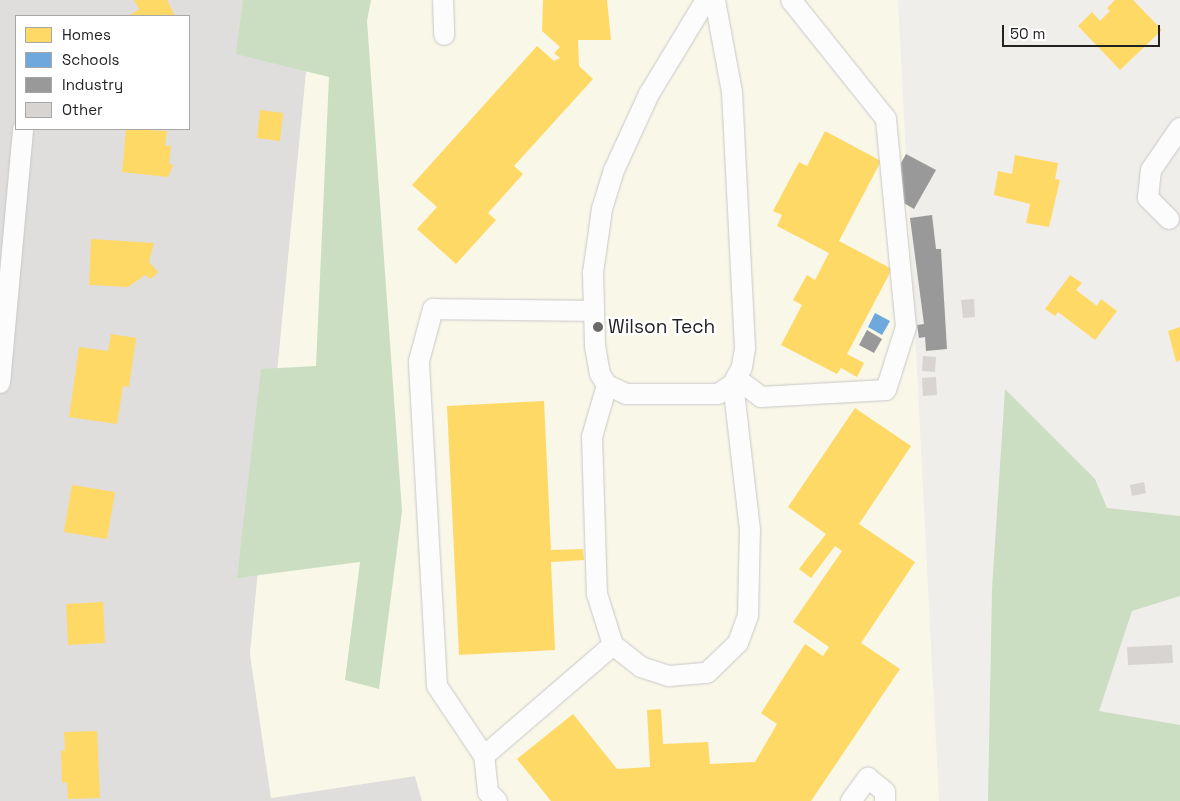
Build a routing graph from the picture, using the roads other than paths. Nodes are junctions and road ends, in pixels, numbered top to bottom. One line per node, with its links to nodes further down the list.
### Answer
1 (443, 0): 5 (street)
2 (706, 0): 9 (street)
3 (715, 0): 10 (street)
4 (791, 0): 10 (street)
5 (444, 36)
6 (1180, 128): 8 (street)
7 (23, 130): 11 (street)
8 (1169, 219)
9 (593, 311): 12 (street); 14 (street)
10 (735, 381): 12 (street); 13 (street)
11 (0, 383)
12 (607, 385): 13 (street)
13 (613, 645): 14 (street)
14 (484, 756): 15 (street)
15 (497, 801)
16 (851, 801): 17 (street)
17 (885, 801)

